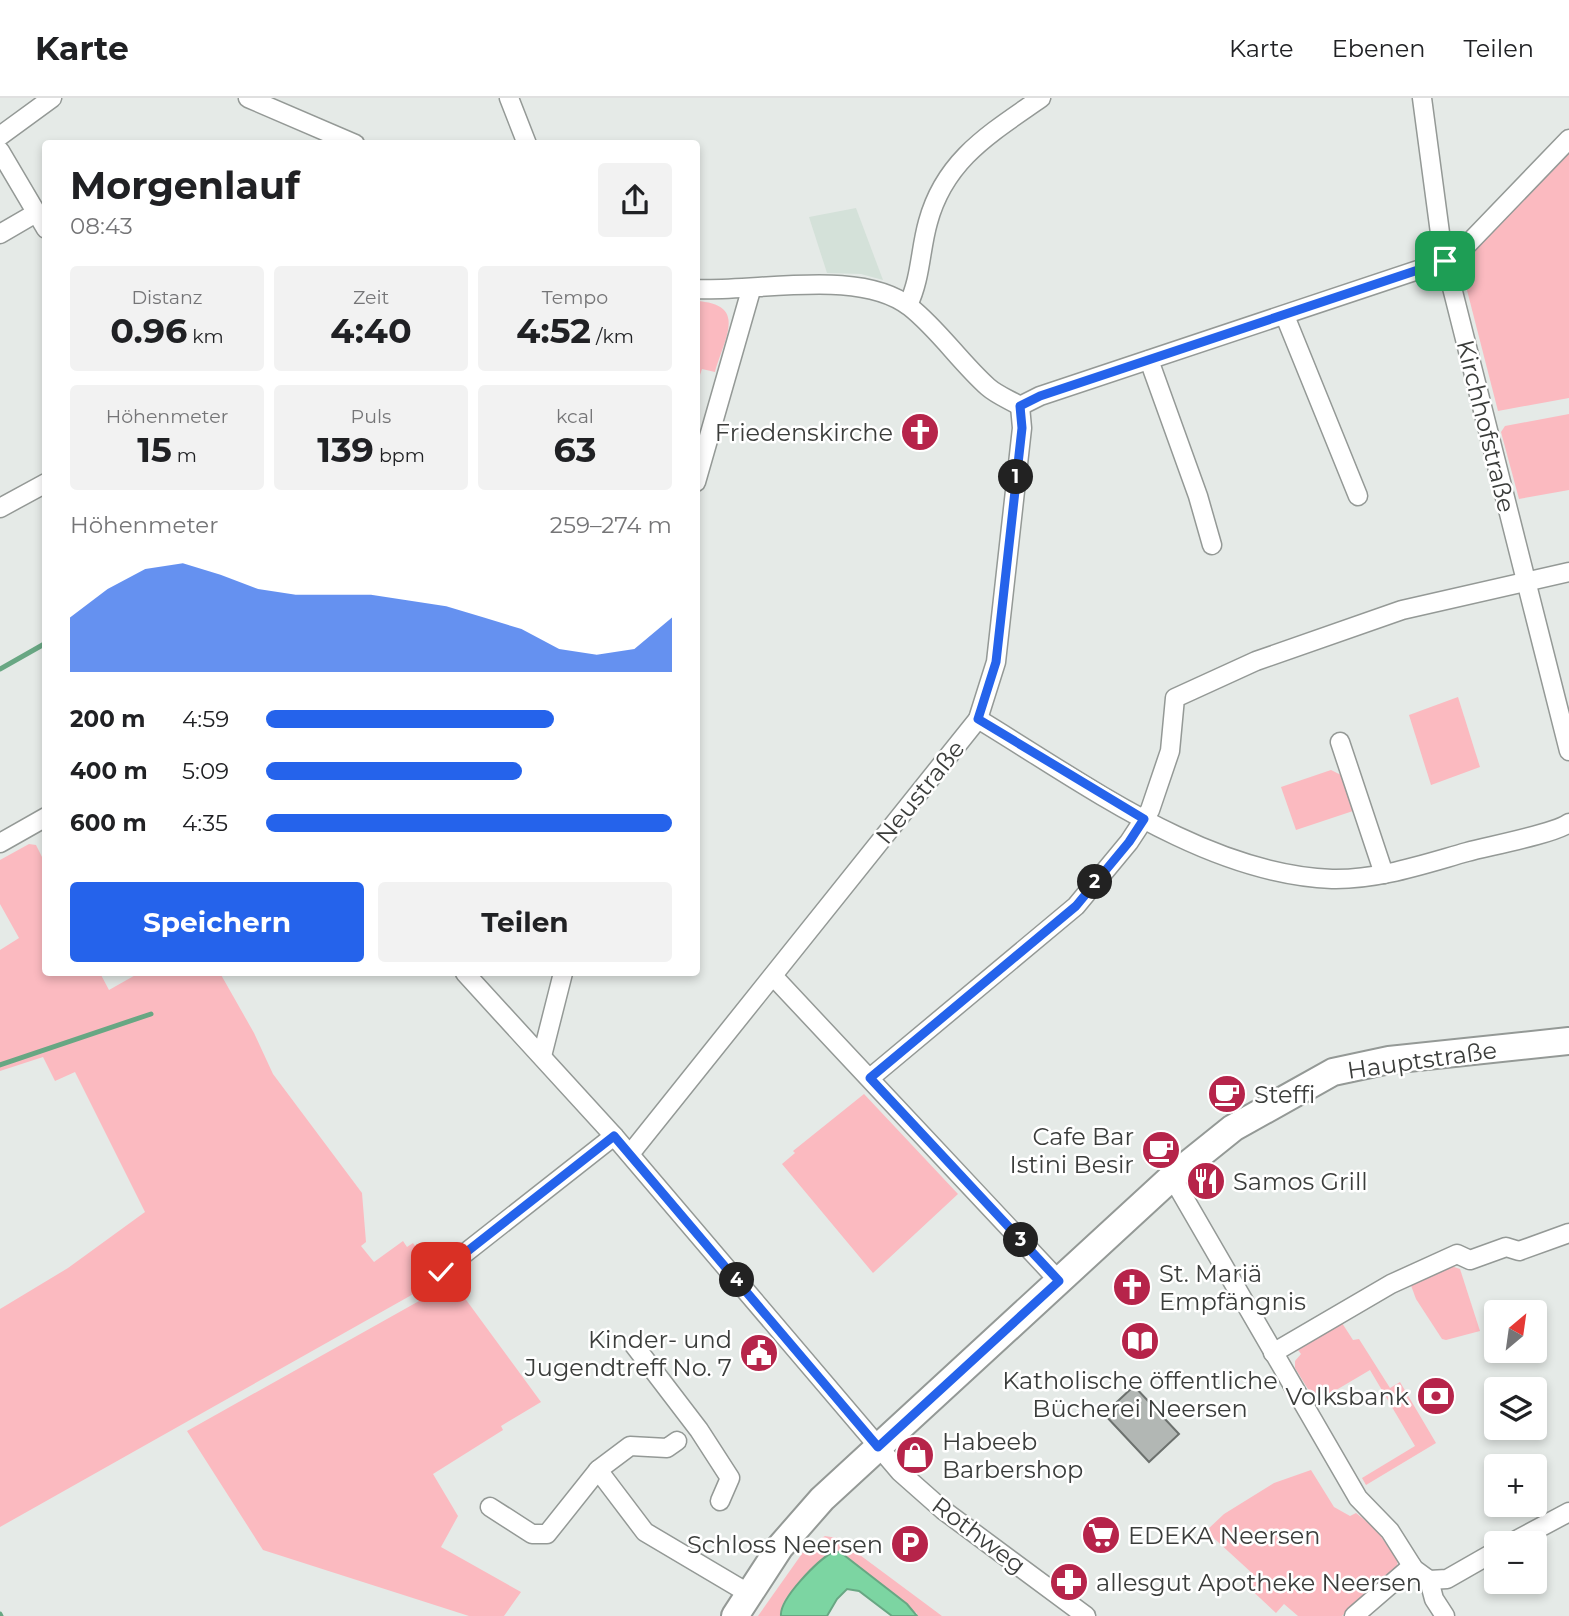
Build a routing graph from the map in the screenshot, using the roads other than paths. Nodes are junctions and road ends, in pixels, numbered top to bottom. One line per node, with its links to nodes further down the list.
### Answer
1 (52, 98): 6 (street)
2 (248, 98): 8 (street)
3 (509, 98): 9 (street)
4 (1041, 98): 17 (street)
5 (1422, 98): 14 (street, Kirchhofstraße)
6 (0, 136)
7 (1569, 139): 14 (street)
8 (346, 140)
9 (525, 140)
10 (0, 151): 11 (street)
11 (36, 213): 12 (street); 13 (street)
12 (42, 223)
13 (0, 234)
14 (1445, 261): 18 (street); 27 (street, Kirchhofstraße)
15 (700, 289): 16 (street)
16 (751, 290): 17 (street); 21 (street)
17 (908, 305): 20 (street)
18 (1285, 316): 19 (street); 23 (street)
19 (1149, 360): 20 (street); 25 (street)
20 (1020, 406): 28 (street, Neustraße)
21 (700, 468)
22 (42, 485): 24 (street)
23 (1358, 496)
24 (0, 508)
25 (1212, 545)
26 (1569, 572): 27 (street)
27 (1526, 581): 30 (street, Kirchhofstraße); 32 (street)
28 (978, 719): 32 (street); 36 (street, Neustraße)
29 (1340, 742): 35 (street)
30 (1569, 751)
31 (42, 819): 34 (street)
32 (1144, 819): 35 (street); 41 (street)
33 (1569, 823): 35 (street)
34 (0, 843)
35 (1384, 874)
36 (773, 975): 41 (street); 43 (street, Neustraße)
37 (468, 976): 40 (street, Rothweg)
38 (562, 976): 40 (street)
39 (1569, 1041): 44 (street, Hauptstraße)
40 (542, 1056): 42 (street, Rothweg)
41 (870, 1078): 47 (street)
42 (614, 1136): 43 (street, Rothweg); 46 (street)
43 (630, 1154): 51 (street, Rothweg)
44 (1172, 1177): 47 (street, Hauptstraße); 49 (street)
45 (1569, 1233): 49 (street)
46 (441, 1272)
47 (1059, 1281): 51 (street, Hauptstraße)
48 (634, 1345): 53 (street)
49 (1273, 1353): 58 (street)
50 (677, 1441): 52 (street)
51 (878, 1447): 59 (street, Hauptstraße); 60 (street, Rothweg)
52 (598, 1470): 54 (street); 59 (street)
53 (720, 1501)
54 (490, 1507)
55 (1569, 1512): 56 (street)
56 (1533, 1531)
57 (1484, 1558): 58 (street)
58 (1420, 1573): 61 (street); 62 (street)
59 (741, 1605)
60 (1086, 1616)
61 (1354, 1616)
62 (1445, 1616)

